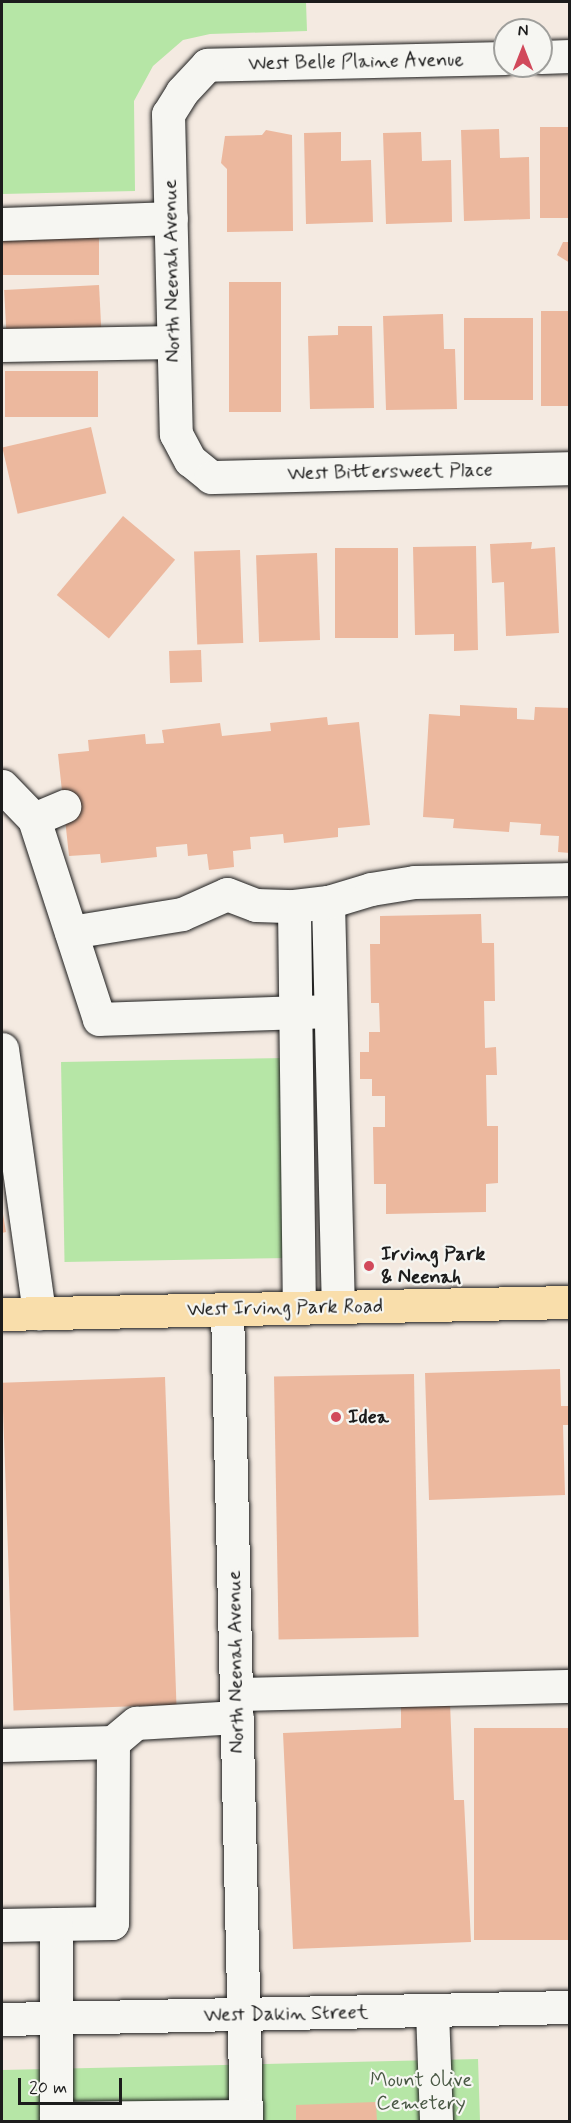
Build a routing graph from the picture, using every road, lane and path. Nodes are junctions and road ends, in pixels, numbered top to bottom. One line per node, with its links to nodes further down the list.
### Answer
1 (570, 56): 2 (street)
2 (553, 57)
3 (493, 58): 4 (street, West Belle Plaine Avenue)
4 (207, 64): 5 (street, North Neenah Avenue)
5 (171, 218): 6 (street); 7 (street, North Neenah Avenue)
6 (2, 224)
7 (173, 342): 8 (street); 10 (street, North Neenah Avenue)
8 (2, 345)
9 (570, 468): 10 (street, West Bittersweet Place)
10 (211, 477)
11 (2, 786): 13 (street)
12 (64, 806): 13 (street)
13 (34, 819): 17 (street)
14 (570, 879): 15 (street)
15 (328, 902): 16 (street); 18 (street)
16 (294, 906): 17 (street); 19 (street)
17 (71, 932): 19 (street)
18 (329, 1011): 19 (street); 22 (street)
19 (295, 1012): 21 (street)
20 (2, 1049): 27 (street)
21 (297, 1125): 22 (street); 25 (street)
22 (332, 1125): 24 (street)
23 (570, 1302): 24 (main road, West Irving Park Road)
24 (338, 1307): 25 (main road, West Irving Park Road)
25 (299, 1308): 26 (main road, West Irving Park Road)
26 (227, 1309): 27 (main road, West Irving Park Road); 30 (street, North Neenah Avenue)
27 (39, 1313): 28 (main road, West Irving Park Road)
28 (2, 1314)
29 (570, 1686): 30 (street)
30 (237, 1705): 31 (street); 37 (street, North Neenah Avenue)
31 (113, 1742): 32 (street); 33 (street)
32 (2, 1745)
33 (56, 1924): 34 (street); 39 (street)
34 (2, 1925)
35 (570, 2007): 36 (street, West Dakin Street)
36 (432, 2011): 37 (street, West Dakin Street); 42 (street)
37 (246, 2016): 39 (street, West Dakin Street); 40 (street, North Neenah Avenue)
38 (2, 2019): 39 (street, West Dakin Street)
39 (55, 2019): 41 (street)
40 (246, 2119): 41 (street)
41 (56, 2120)
42 (436, 2121)

